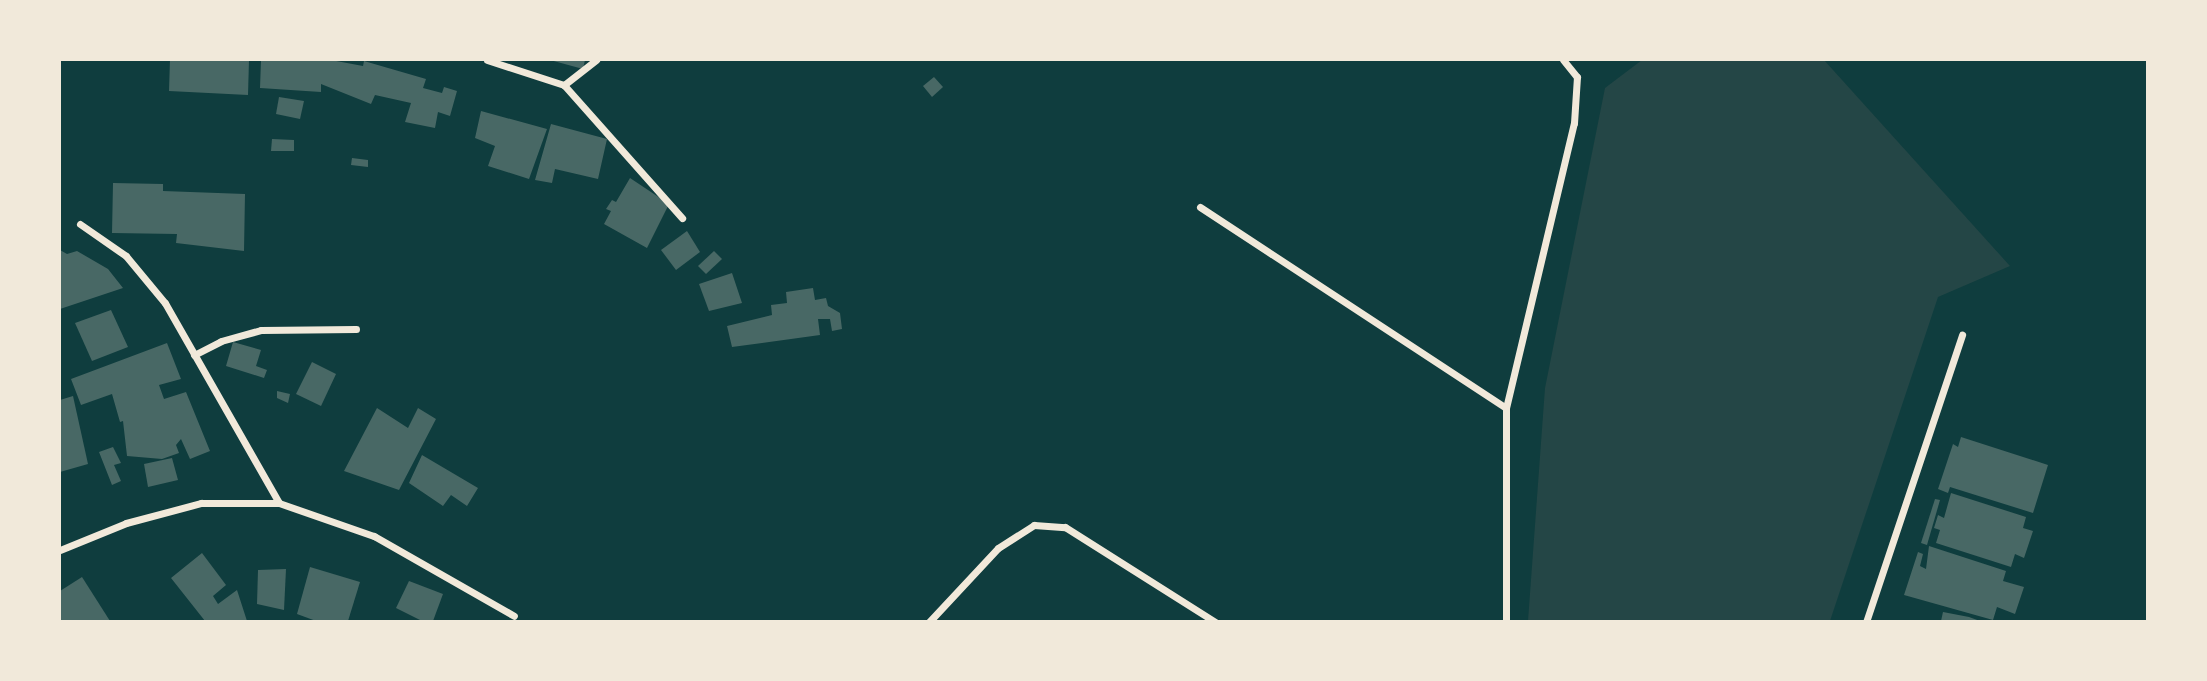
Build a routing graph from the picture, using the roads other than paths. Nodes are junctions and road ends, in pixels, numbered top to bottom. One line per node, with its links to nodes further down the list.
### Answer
1 (486, 60): 4 (street)
2 (596, 60): 4 (street)
3 (1563, 60): 11 (street)
4 (564, 85): 6 (street)
5 (1200, 207): 11 (street)
6 (682, 218)
7 (80, 224): 10 (street)
8 (356, 329): 10 (street)
9 (1962, 335): 18 (street)
10 (194, 355): 12 (street)
11 (1506, 408): 17 (street)
12 (279, 503): 13 (street); 14 (street)
13 (60, 550)
14 (514, 616)
15 (929, 621): 16 (street)
16 (1215, 621)
17 (1506, 621)
18 (1866, 621)

